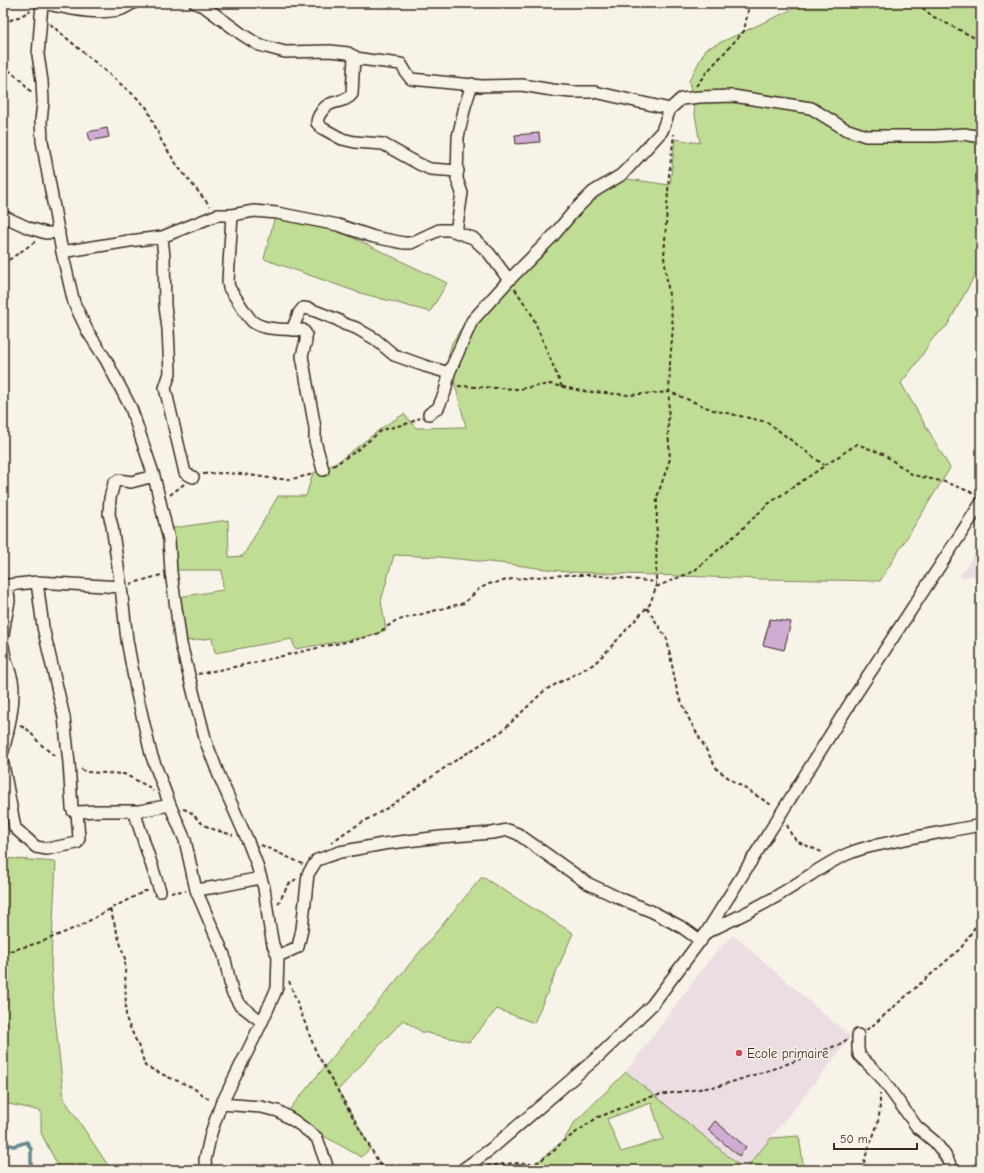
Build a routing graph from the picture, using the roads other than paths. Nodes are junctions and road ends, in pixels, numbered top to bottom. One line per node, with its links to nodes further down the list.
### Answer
1 (42, 3): 2 (street); 11 (street)
2 (134, 3)
3 (195, 3): 4 (street)
4 (354, 56): 5 (street); 8 (street)
5 (472, 84): 6 (street); 8 (street)
6 (670, 109): 7 (street); 15 (street)
7 (981, 137)
8 (458, 171): 12 (street)
9 (232, 215): 12 (street); 13 (street); 16 (street)
10 (3, 216): 11 (street)
11 (59, 232): 14 (street)
12 (456, 232): 15 (street)
13 (162, 237): 14 (street); 21 (street)
14 (62, 252): 20 (street)
15 (509, 280): 17 (street)
16 (292, 330): 17 (street); 19 (street)
17 (449, 373): 18 (street)
18 (430, 414)
19 (322, 470)
20 (154, 476): 24 (street); 33 (street)
21 (192, 477)
22 (981, 503): 36 (street)
23 (37, 582): 24 (street); 25 (street); 31 (street)
24 (121, 586): 29 (street)
25 (3, 636)
26 (3, 646): 27 (street)
27 (3, 751)
28 (3, 764): 31 (street)
29 (170, 806): 30 (street); 34 (street)
30 (134, 811): 31 (street); 35 (street)
31 (78, 812)
32 (981, 825): 36 (street)
33 (260, 878): 34 (street); 37 (street)
34 (196, 890): 38 (street)
35 (160, 891)
36 (703, 937): 37 (street); 43 (street)
37 (278, 956): 38 (street)
38 (262, 1022): 40 (street)
39 (858, 1035): 44 (street)
40 (220, 1105): 41 (street); 42 (street)
41 (206, 1170)
42 (327, 1170)
43 (462, 1170)
44 (953, 1170)

